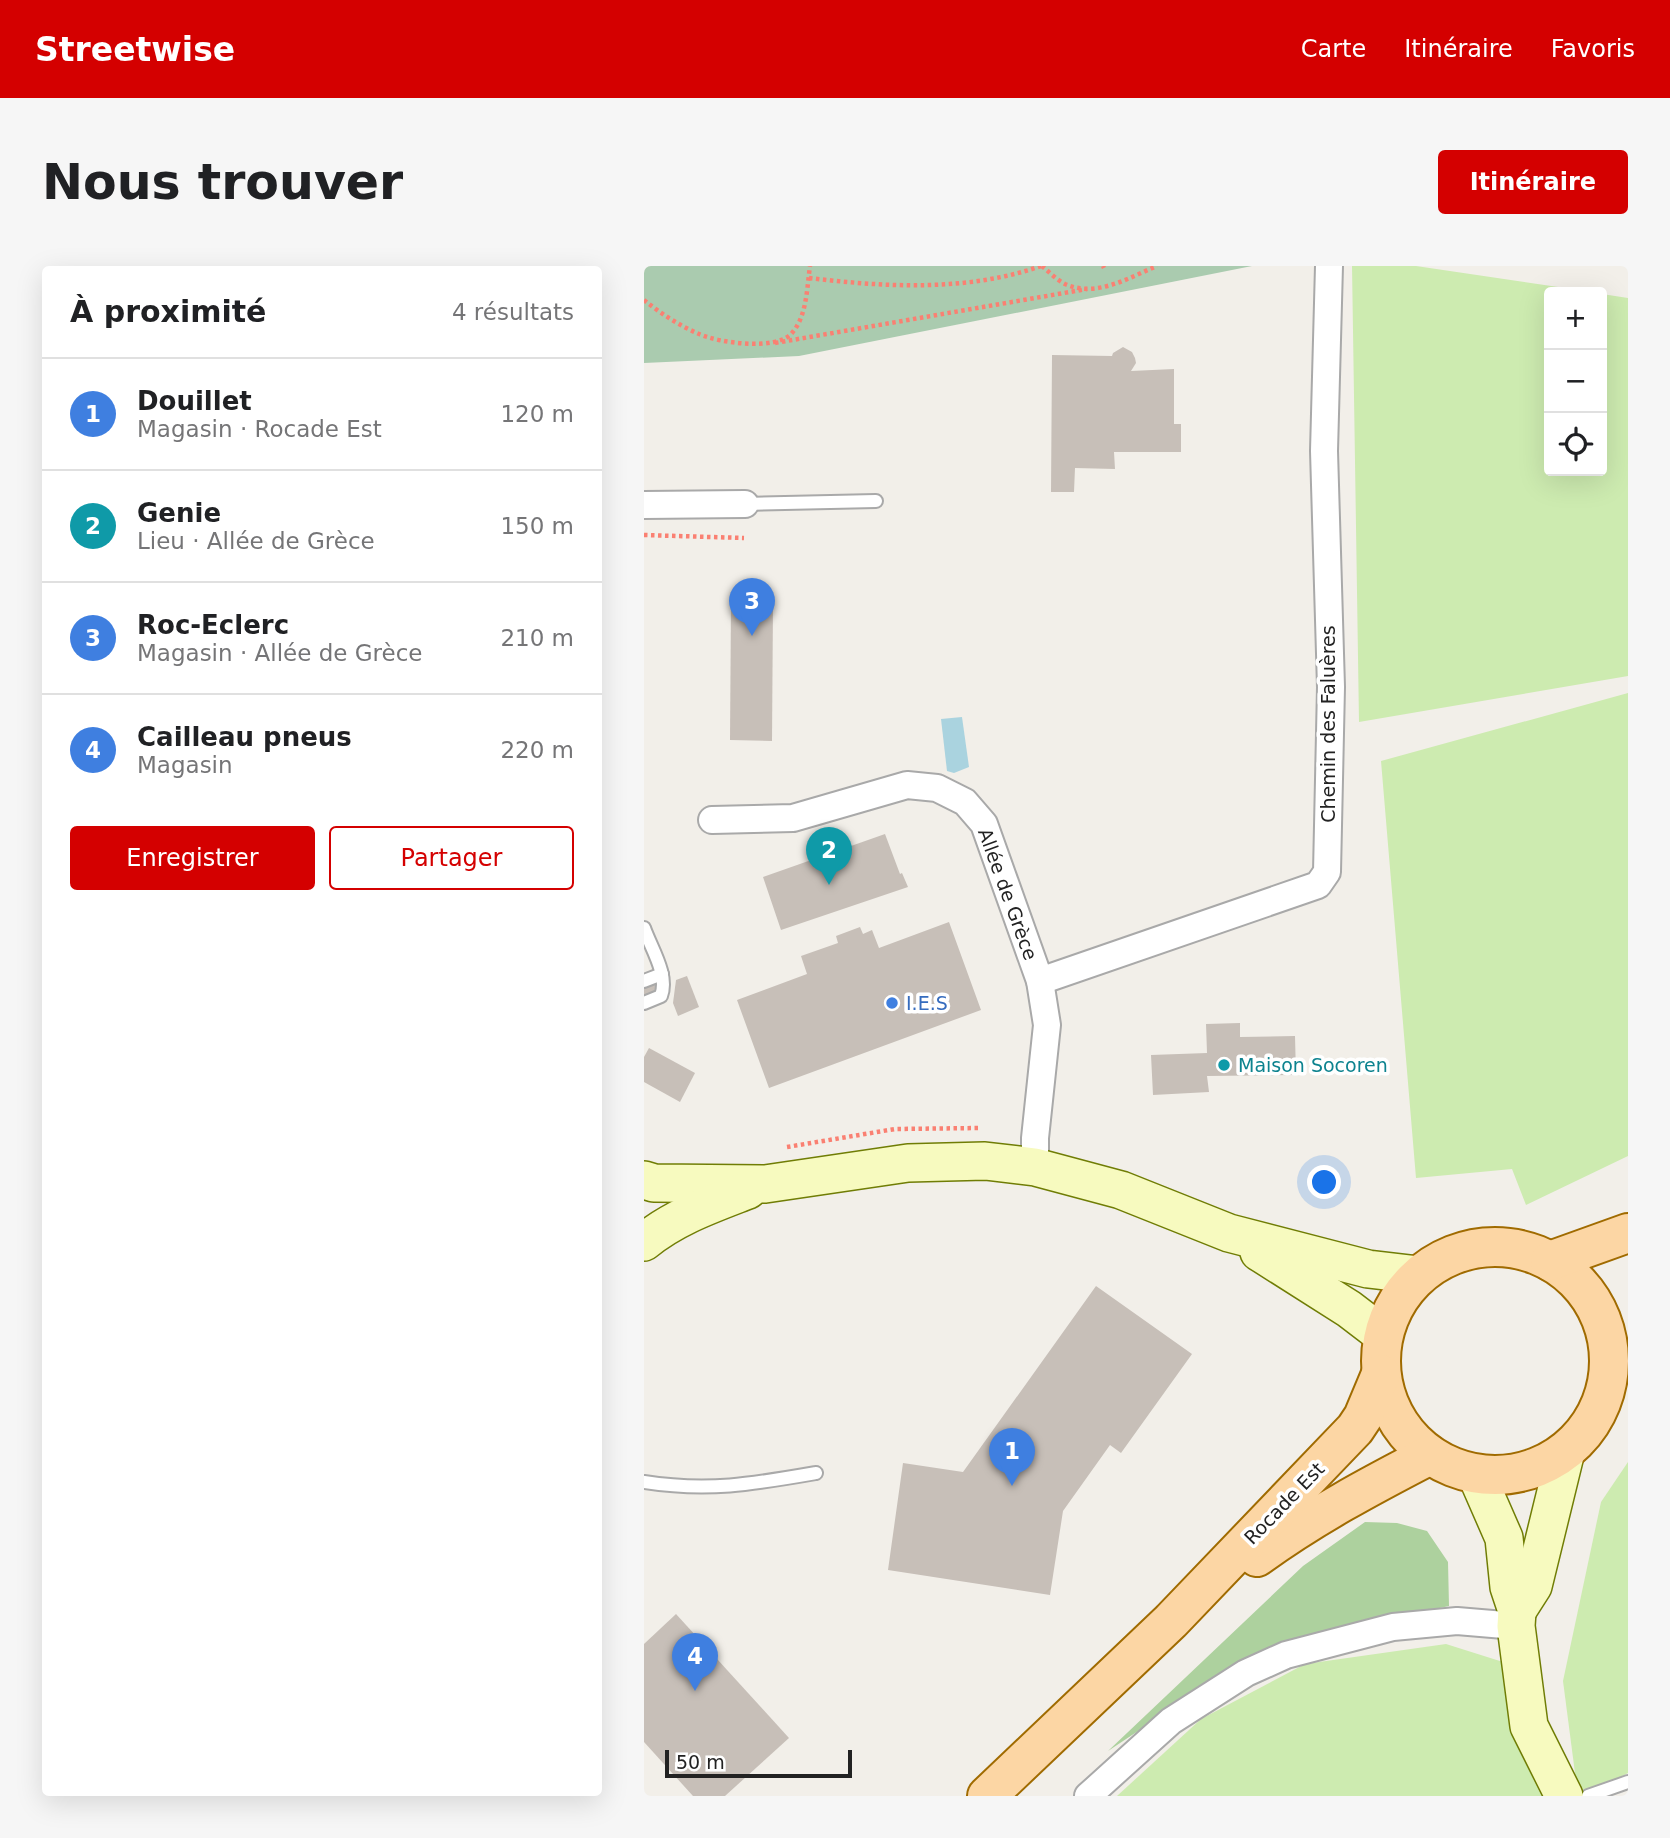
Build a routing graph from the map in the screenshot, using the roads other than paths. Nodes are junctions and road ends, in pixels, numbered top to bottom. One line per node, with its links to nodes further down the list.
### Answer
1 (1329, 266): 10 (street, Chemin des Faluères)
2 (876, 501): 3 (lane)
3 (745, 504): 4 (street)
4 (644, 505)
5 (712, 820): 10 (street, Allée de Grèce)
6 (644, 928): 7 (lane)
7 (647, 947): 8 (lane)
8 (662, 974): 9 (lane); 11 (lane)
9 (644, 981)
10 (1040, 981): 12 (street, Allée de Grèce)
11 (644, 1003)
12 (1035, 1167): 14 (street); 15 (street)
13 (644, 1181): 14 (street)
14 (765, 1184): 17 (street)
15 (1229, 1233): 19 (street); 21 (street)
16 (1628, 1233): 18 (main road)
17 (644, 1241)
18 (1550, 1261): 19 (main road); 22 (main road)
19 (1419, 1275): 21 (main road)
20 (1628, 1304): 22 (main road)
21 (1383, 1335): 23 (main road)
22 (1607, 1340): 24 (main road)
23 (1381, 1374): 25 (main road); 30 (main road, Rocade Est)
24 (1566, 1451): 27 (main road); 29 (street)
25 (1430, 1455): 27 (main road); 30 (main road, Rocade Est)
26 (816, 1473): 28 (lane)
27 (1476, 1474): 29 (street)
28 (644, 1482)
29 (1516, 1618): 33 (street); 34 (street)
30 (1171, 1621): 32 (main road, Rocade Est)
31 (1628, 1782): 35 (lane)
32 (987, 1796)
33 (1088, 1796)
34 (1564, 1796)
35 (1588, 1796)

